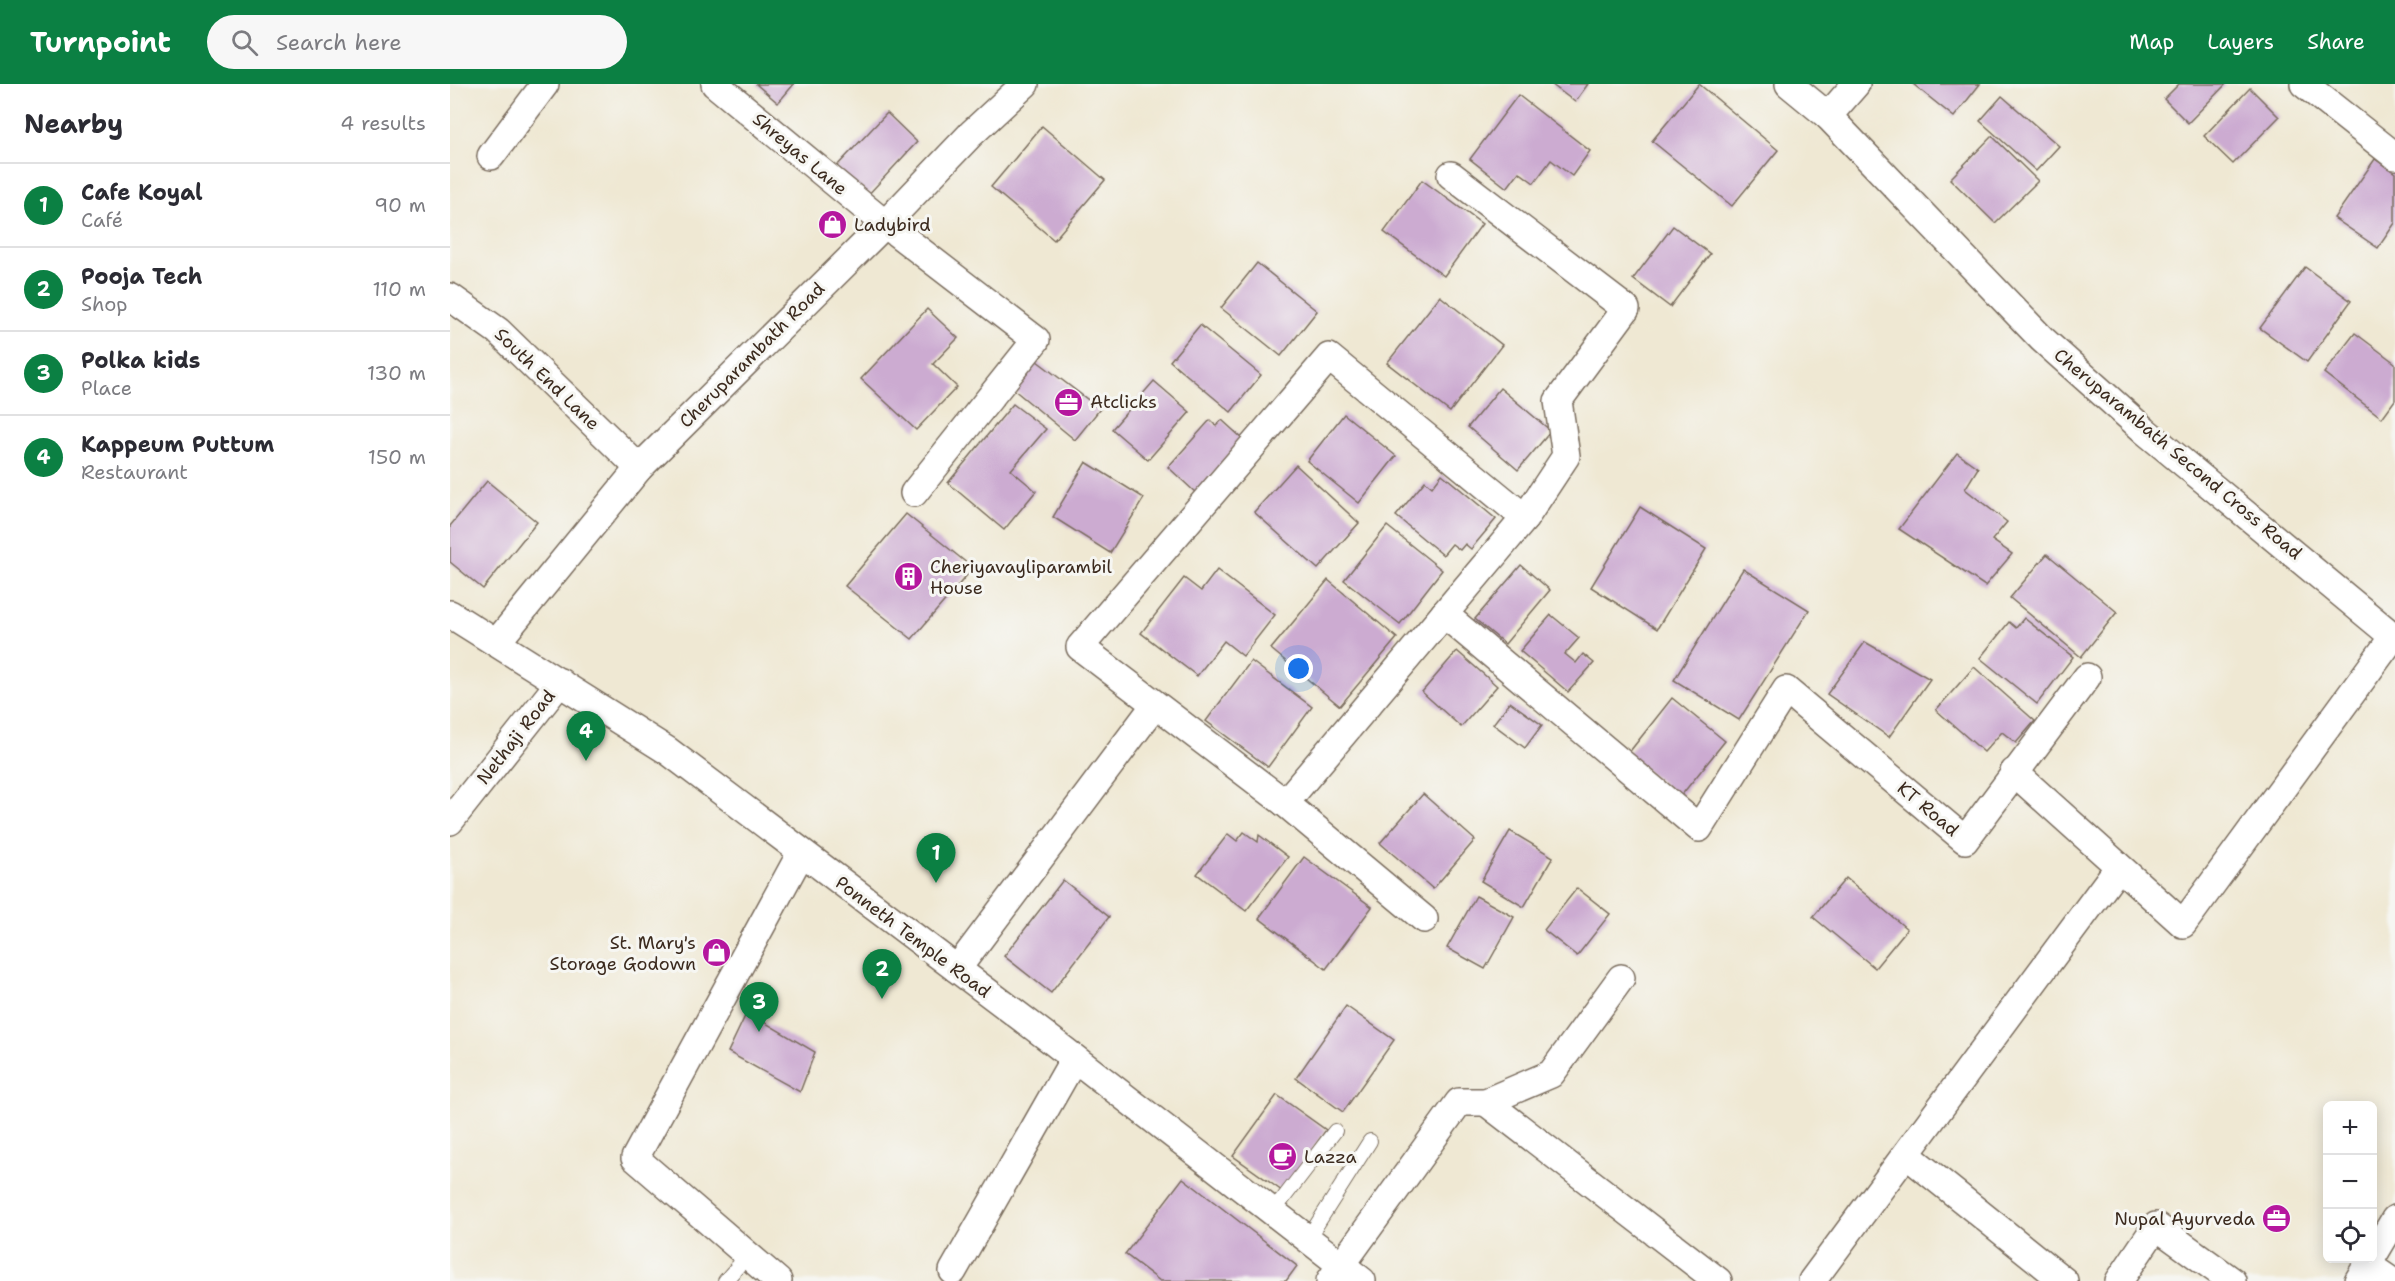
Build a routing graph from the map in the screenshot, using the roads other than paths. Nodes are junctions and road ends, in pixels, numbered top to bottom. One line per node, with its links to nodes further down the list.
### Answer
1 (545, 84): 8 (street)
2 (716, 84): 11 (street, Shreyas Lane)
3 (1789, 84): 7 (street, Cheruparambath Second Cross Road)
4 (1856, 84): 7 (street)
5 (2304, 84): 9 (street)
6 (1018, 86): 11 (street, Cheruparambath Road)
7 (1828, 116): 18 (street, Cheruparambath Second Cross Road)
8 (491, 156)
9 (2395, 156)
10 (1451, 175): 15 (street)
11 (885, 224): 13 (street, Cheruparambath Road); 14 (street, Shreyas Lane)
12 (450, 297): 13 (street, South End Lane)
13 (639, 468): 19 (street, Cheruparambath Road)
14 (914, 493)
15 (1524, 518): 17 (street); 22 (street)
16 (450, 614): 19 (street, Ponneth Temple Road)
17 (1444, 614): 23 (street, KT Road); 24 (street)
18 (2394, 637): 27 (street)
19 (497, 642): 21 (street, Ponneth Temple Road)
20 (2087, 677): 23 (street)
21 (560, 682): 25 (street, Nethaji Road); 26 (street, Ponneth Temple Road)
22 (1155, 705): 24 (street); 29 (street)
23 (2014, 772): 27 (street)
24 (1285, 803): 28 (street)
25 (450, 821)
26 (801, 853): 29 (street, Ponneth Temple Road); 39 (street)
27 (2118, 868): 35 (street)
28 (1424, 919)
29 (957, 969): 31 (street, Ponneth Temple Road)
30 (1621, 978): 32 (street)
31 (1074, 1059): 36 (street, Ponneth Temple Road); 40 (street)
32 (1486, 1102): 42 (street); 45 (street)
33 (1335, 1131): 36 (lane)
34 (1371, 1142): 38 (lane)
35 (1907, 1155): 46 (street); 47 (street)
36 (1272, 1213): 38 (street, Ponneth Temple Road)
37 (2395, 1219): 41 (street)
38 (1307, 1240): 42 (street, Ponneth Temple Road)
39 (747, 1256): 43 (lane); 44 (street)
40 (953, 1270)
41 (2363, 1273): 50 (street)
42 (1344, 1276)
43 (725, 1281)
44 (778, 1281)
45 (1718, 1281)
46 (1812, 1281)
47 (2064, 1281)
48 (2119, 1281): 49 (street)
49 (2232, 1281)
50 (2391, 1281)

